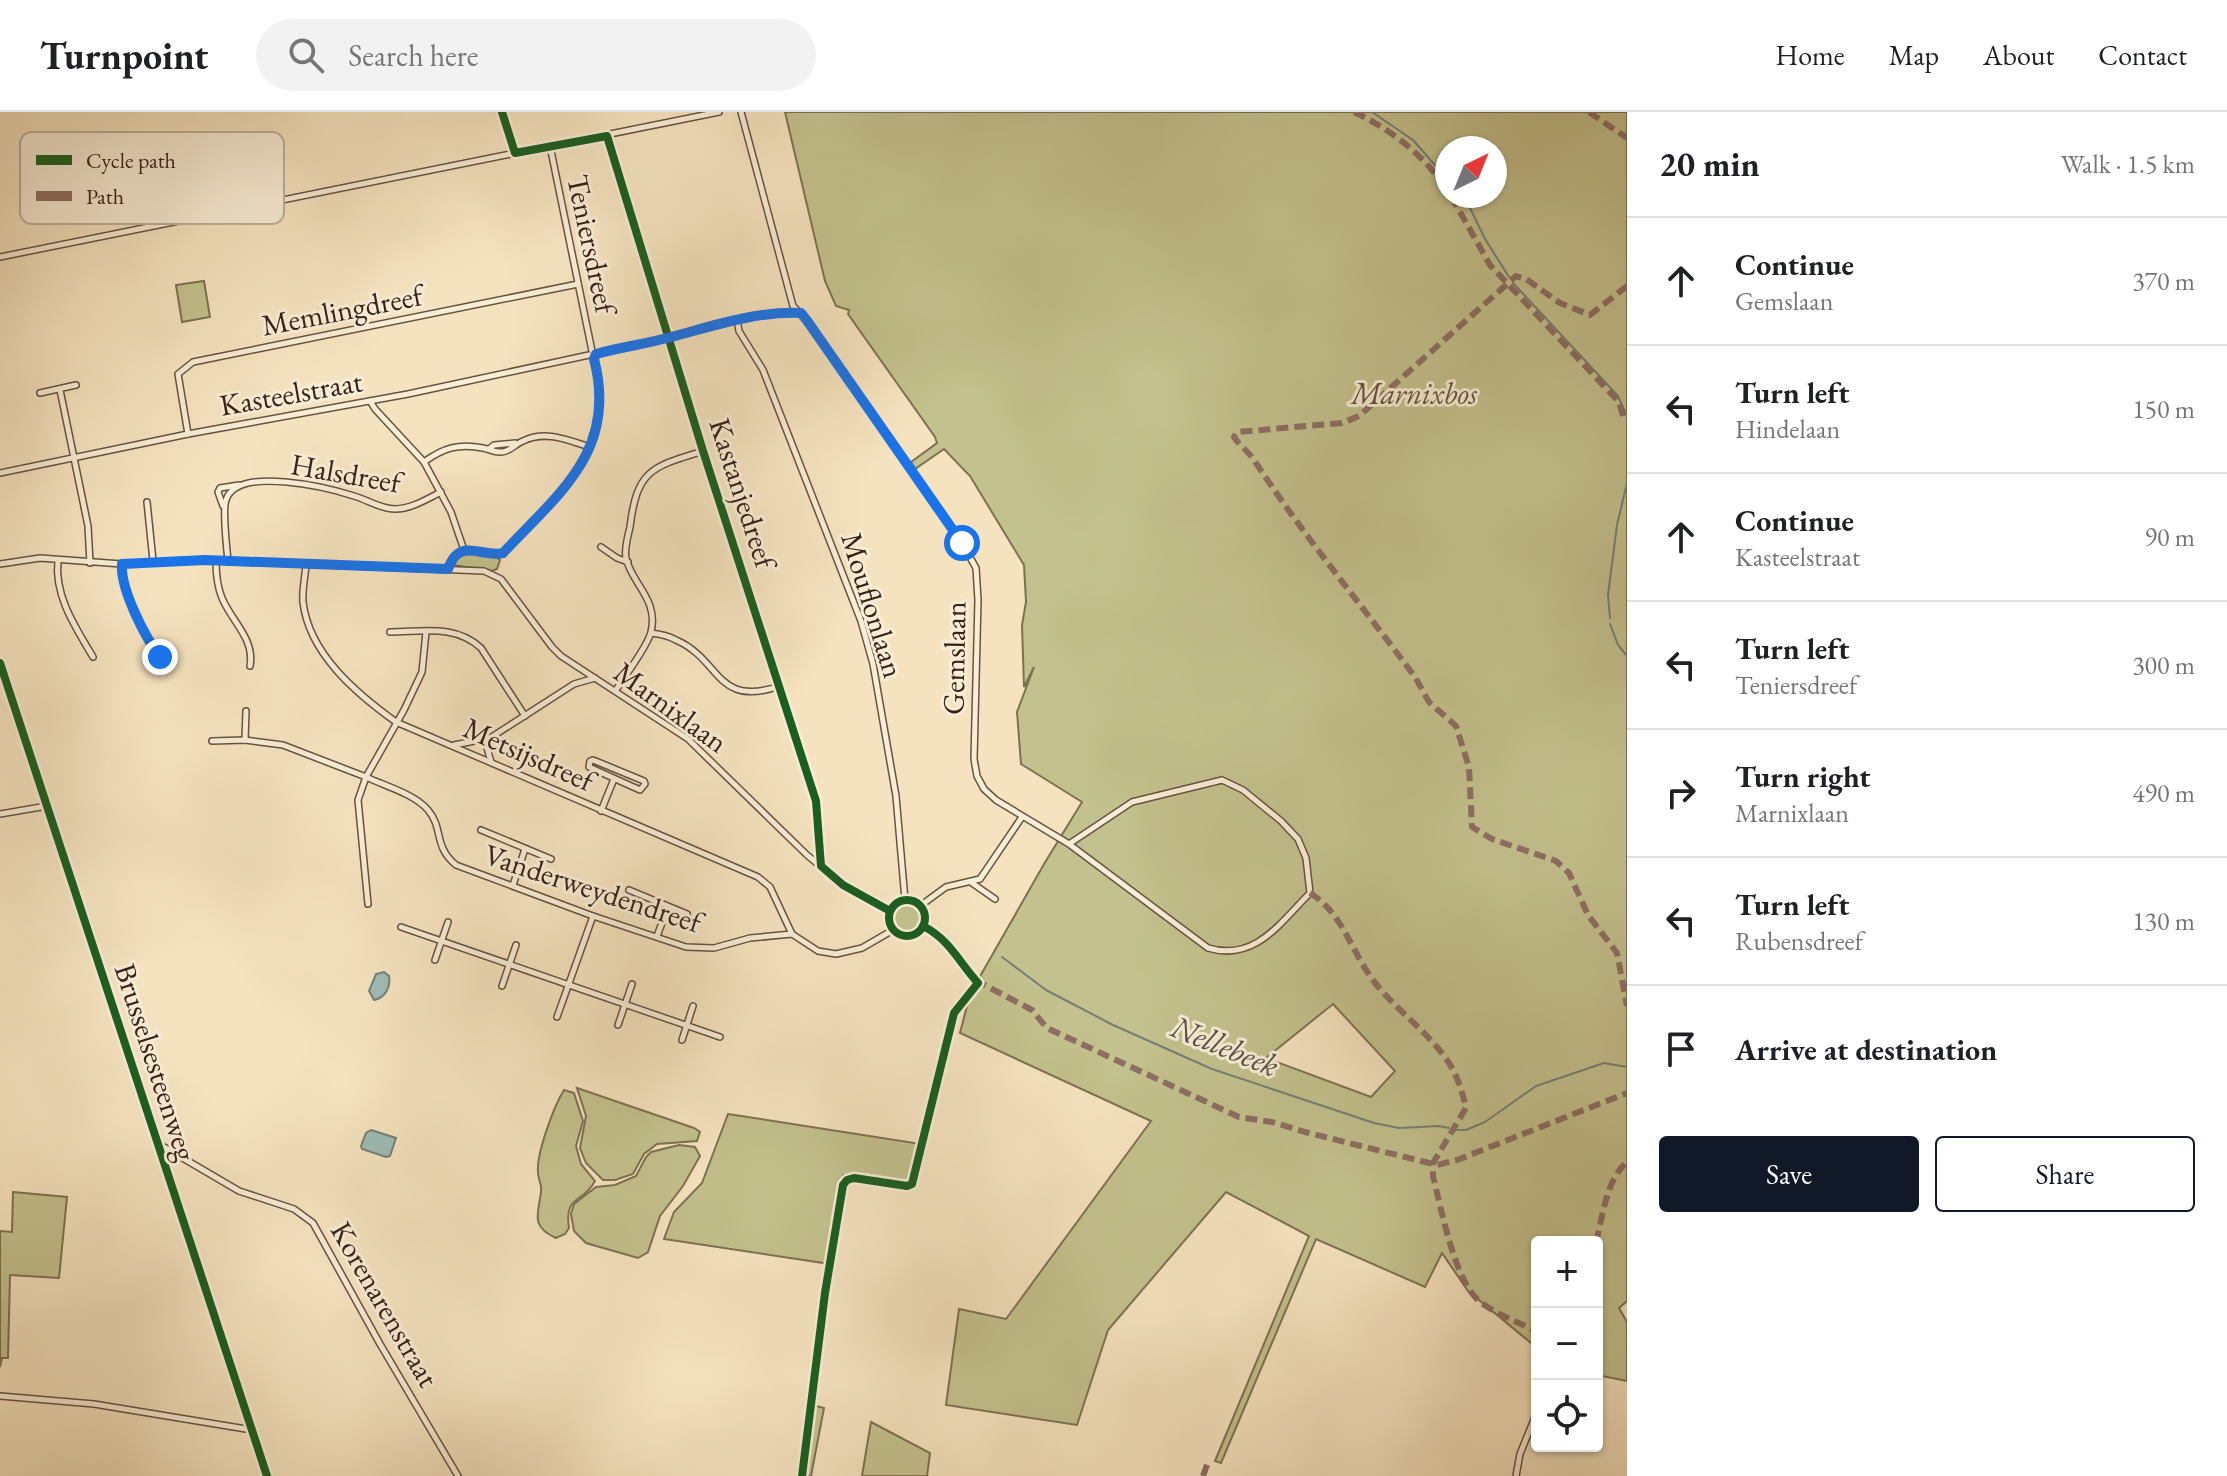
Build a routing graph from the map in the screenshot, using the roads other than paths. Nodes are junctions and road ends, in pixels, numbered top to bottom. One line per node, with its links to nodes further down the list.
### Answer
1 (502, 112): 6 (street)
2 (719, 112): 4 (street)
3 (741, 112): 11 (street, Gemslaan)
4 (607, 136): 5 (street); 13 (street, Kastanjedreef)
5 (550, 146): 6 (street); 10 (street, Teniersdreef)
6 (515, 153): 7 (street)
7 (284, 200)
8 (163, 224): 9 (street)
9 (0, 257)
10 (578, 284): 14 (street, Teniersdreef); 19 (street, Memlingdreef)
11 (801, 313): 12 (street, Kasteelstraat); 66 (street, Gemslaan)
12 (737, 320): 13 (street, Kasteelstraat); 76 (street, Mouflonlaan)
13 (669, 338): 14 (street, Kasteelstraat); 21 (street, Kastanjedreef)
14 (593, 354): 18 (street, Kasteelstraat); 20 (street, Teniersdreef)
15 (76, 385): 16 (street)
16 (60, 390): 17 (street); 22 (street)
17 (40, 393)
18 (370, 400): 19 (street, Kasteelstraat); 23 (street)
19 (188, 434): 22 (street, Kasteelstraat)
20 (590, 447): 23 (street); 30 (street, Teniersdreef)
21 (703, 451): 35 (street); 51 (street, Kastanjedreef)
22 (73, 458): 24 (street, Kasteelstraat); 36 (street)
23 (424, 462): 26 (street)
24 (0, 473)
25 (240, 485): 26 (street, Halsdreef); 28 (street); 28 (street)
26 (441, 492): 30 (street)
27 (147, 502): 32 (street)
28 (224, 509): 34 (street)
29 (601, 547): 35 (street)
30 (464, 550): 40 (street)
31 (58, 561): 36 (street, Marnixlaan); 37 (street, Marnixlaan); 44 (street)
32 (153, 561): 33 (street, Marnixlaan); 38 (street, Marnixlaan)
33 (216, 561): 34 (street, Marnixlaan); 47 (street)
34 (228, 562): 39 (street, Marnixlaan)
35 (628, 562): 43 (street)
36 (90, 563): 38 (street, Marnixlaan)
37 (0, 564)
38 (122, 564): 45 (street)
39 (306, 565): 40 (street, Marnixlaan); 55 (street, Metsijsdreef)
40 (448, 569): 48 (street, Marnixlaan)
41 (390, 632): 42 (street)
42 (426, 632): 54 (street); 55 (street)
43 (651, 633): 51 (street); 52 (street)
44 (93, 657)
45 (160, 657)
46 (0, 663): 63 (main road, Brusselsesteenweg)
47 (250, 666)
48 (579, 667): 49 (street, Marnixlaan); 50 (street)
49 (595, 678): 50 (street); 52 (street, Marnixlaan)
50 (574, 684): 54 (street)
51 (780, 686): 71 (street, Kastanjedreef)
52 (616, 690): 71 (street, Marnixlaan)
53 (246, 711): 57 (street)
54 (525, 716): 56 (street)
55 (396, 722): 59 (street, Metsijsdreef); 61 (street)
56 (490, 738): 59 (street); 60 (street)
57 (245, 740): 58 (street, Vanderweydendreef); 61 (street, Vanderweydendreef)
58 (212, 741)
59 (453, 745): 60 (street, Metsijsdreef)
60 (491, 762): 64 (street, Metsijsdreef)
61 (366, 777): 73 (street, Vanderweydendreef); 77 (street)
62 (614, 779): 62 (street); 64 (street)
63 (47, 806): 65 (street); 102 (main road, Brusselsesteenweg)
64 (601, 811): 86 (street, Metsijsdreef)
65 (0, 814)
66 (1022, 817): 68 (street, Gemslaan); 72 (street)
67 (481, 830): 69 (street)
68 (1069, 844): 68 (street, Gemslaan)
69 (525, 849): 70 (street); 73 (street)
70 (551, 859)
71 (821, 866): 80 (street, Marnixlaan)
72 (971, 883): 75 (street); 78 (street)
73 (513, 885): 82 (street, Vanderweydendreef)
74 (629, 890): 79 (street)
75 (995, 899)
76 (905, 900): 78 (street); 80 (street)
77 (368, 904)
78 (920, 906): 85 (street)
79 (668, 907): 81 (street); 87 (street)
80 (890, 911): 85 (street)
81 (687, 914)
82 (593, 916): 87 (street, Vanderweydendreef); 93 (street)
83 (448, 922): 88 (street)
84 (401, 927): 88 (street)
85 (893, 930): 86 (street)
86 (792, 934): 87 (street, Vanderweydendreef)
87 (657, 936)
88 (442, 941): 90 (street); 91 (street)
89 (516, 945): 91 (street)
90 (435, 960)
91 (509, 964): 93 (street); 94 (street)
92 (632, 984): 95 (street)
93 (569, 985): 95 (street); 97 (street)
94 (502, 986)
95 (625, 1004): 98 (street); 99 (street)
96 (693, 1006): 99 (street)
97 (557, 1017)
98 (618, 1025)
99 (687, 1025): 100 (street); 101 (street)
100 (720, 1037)
101 (682, 1040)
102 (158, 1148): 105 (main road, Brusselsesteenweg); 107 (street, Korenarenstraat)
103 (0, 1396): 105 (street)
104 (1531, 1427): 108 (street)
105 (250, 1428): 106 (main road, Brusselsesteenweg)
106 (267, 1476)
107 (458, 1476)
108 (1516, 1476)

